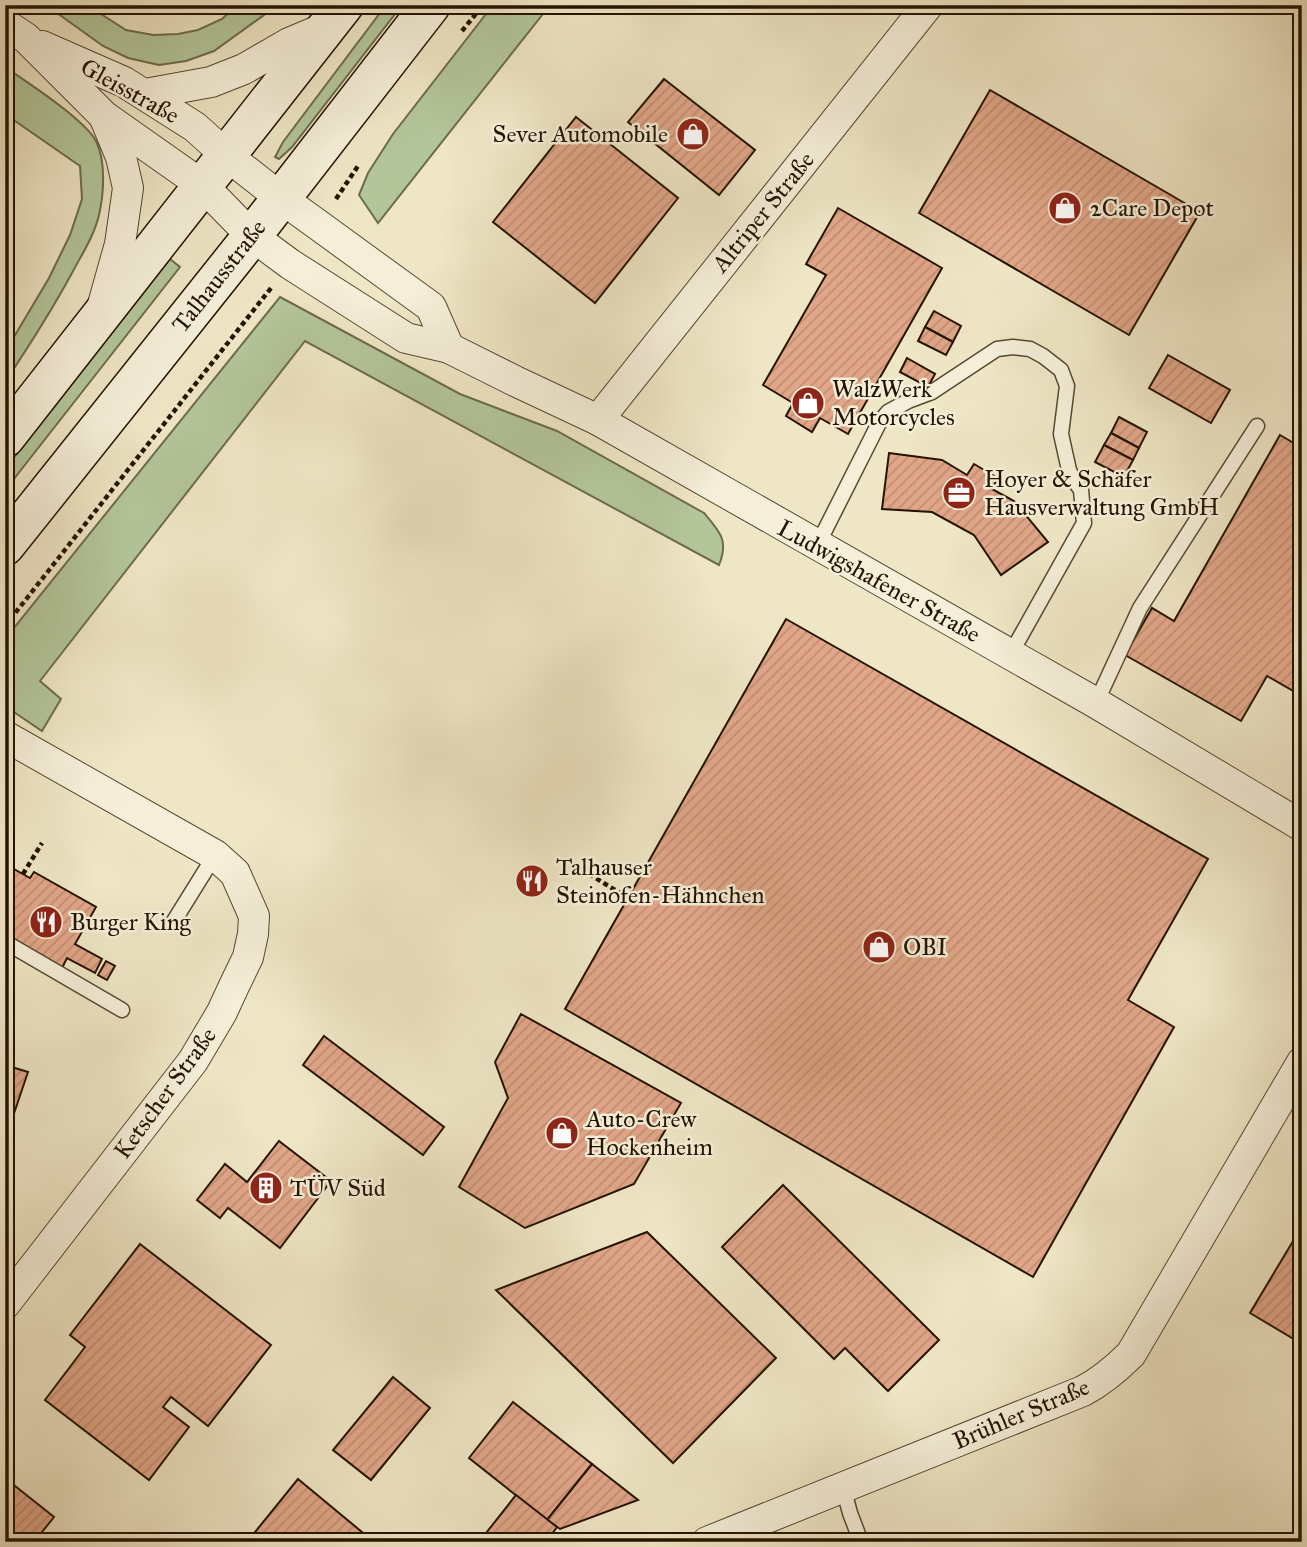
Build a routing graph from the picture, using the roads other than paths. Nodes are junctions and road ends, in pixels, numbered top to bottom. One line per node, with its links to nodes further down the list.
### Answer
1 (431, 5): 9 (main road, Talhausstraße)
2 (928, 5): 13 (street, Altriper Straße)
3 (335, 16): 5 (street); 7 (main road)
4 (16, 31): 5 (street, Gleisstraße); 6 (street, Gleisstraße)
5 (145, 94): 7 (street, Gleisstraße)
6 (104, 116): 8 (street, Gleisstraße); 11 (street)
7 (226, 155): 8 (main road); 9 (street, Gleisstraße)
8 (202, 186): 10 (street, Gleisstraße); 11 (main road)
9 (281, 198): 10 (main road, Talhausstraße); 12 (street)
10 (252, 236): 12 (street, Ludwigshafener Straße); 17 (main road, Talhausstraße)
11 (99, 318): 15 (main road)
12 (449, 348): 13 (street, Ludwigshafener Straße)
13 (598, 420): 16 (street, Ludwigshafener Straße)
14 (1257, 426): 19 (lane)
15 (5, 438)
16 (817, 545): 18 (street, Ludwigshafener Straße); 18 (lane)
17 (5, 546)
18 (1010, 655): 19 (street, Ludwigshafener Straße)
19 (1096, 703): 21 (street, Ludwigshafener Straße)
20 (5, 736): 22 (street, Ketscher Straße)
21 (1302, 826)
22 (215, 855): 23 (lane); 27 (street, Ketscher Straße)
23 (174, 921)
24 (5, 942): 25 (lane)
25 (122, 1010)
26 (1302, 1062): 28 (street, Brühler Straße)
27 (10, 1291)
28 (843, 1487): 29 (street, Brühler Straße); 30 (lane)
29 (707, 1542)
30 (861, 1542)

